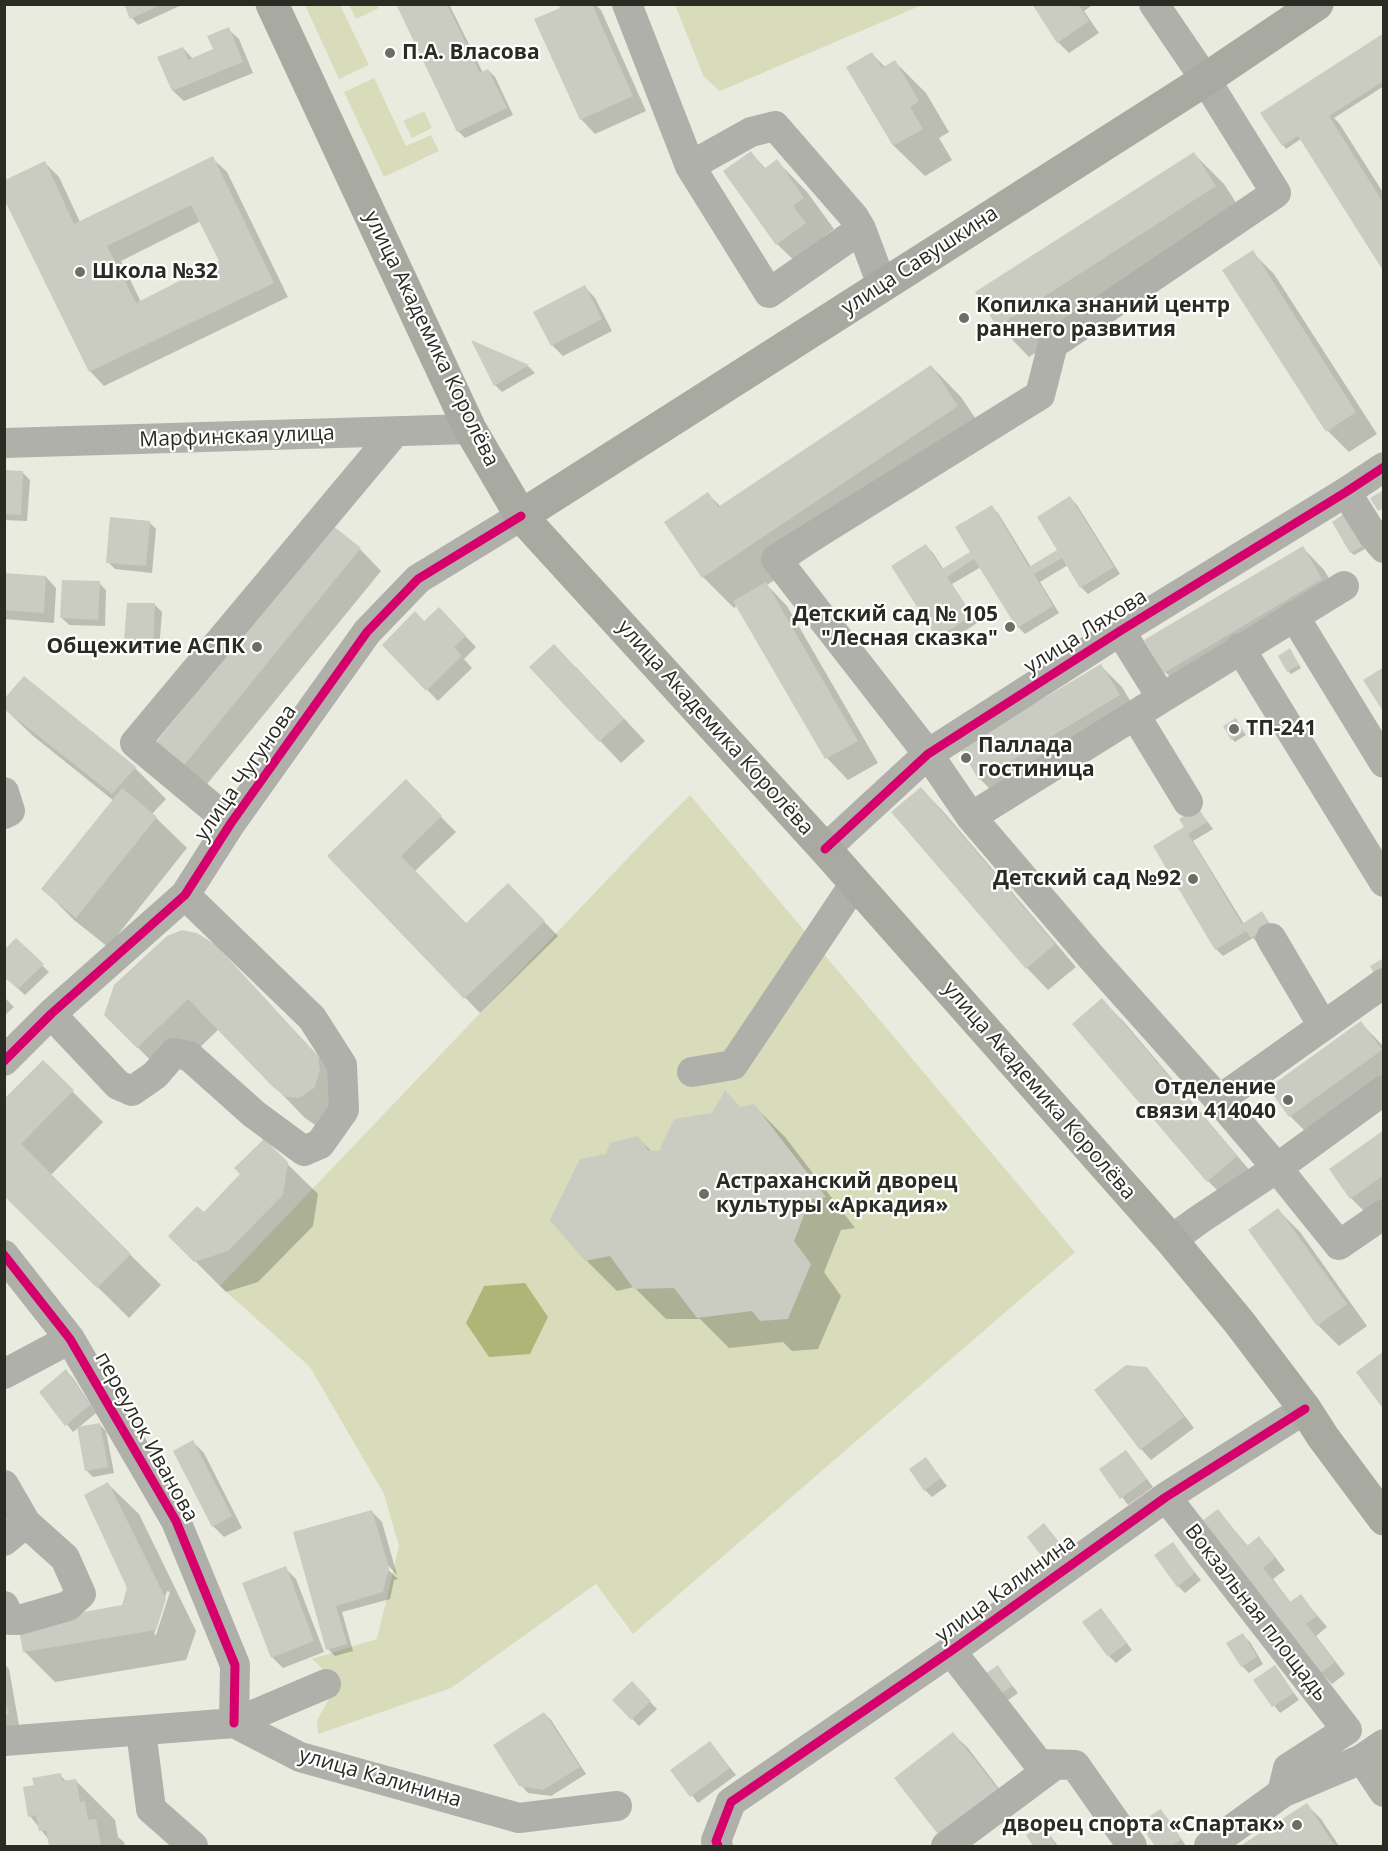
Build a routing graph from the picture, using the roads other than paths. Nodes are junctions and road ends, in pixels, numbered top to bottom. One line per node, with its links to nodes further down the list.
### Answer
1 (272, 4): 9 (main road, улица Академика Королёва)
2 (627, 4): 6 (street)
3 (1154, 4): 5 (street)
4 (1317, 4): 5 (main road, улица Савушкина)
5 (1205, 79): 8 (main road, улица Савушкина); 22 (street)
6 (690, 166): 7 (street); 7 (street)
7 (861, 229): 8 (street)
8 (882, 285): 14 (main road, улица Савушкина)
9 (470, 429): 10 (street, Марфинская улица); 14 (main road, улица Академика Королёва)
10 (395, 432): 11 (street, Марфинская улица); 26 (street)
11 (4, 444)
12 (1383, 467): 13 (street, улица Ляхова)
13 (1346, 492): 15 (street); 18 (street, улица Ляхова)
14 (521, 516): 26 (street, улица Чугунова); 27 (main road, улица Академика Королёва)
15 (1383, 548)
16 (1344, 586): 17 (street)
17 (1294, 616): 19 (street); 23 (street)
18 (1120, 631): 20 (street); 22 (street, улица Ляхова)
19 (1240, 648): 20 (street); 28 (street)
20 (1162, 698): 21 (street)
21 (1135, 715): 24 (street); 25 (street)
22 (928, 754): 25 (street); 27 (street, улица Ляхова)
23 (1383, 763)
24 (1188, 802)
25 (971, 817): 38 (street)
26 (231, 823): 30 (street, улица Чугунова)
27 (825, 849): 29 (main road, улица Академика Королёва)
28 (1383, 882)
29 (855, 883): 36 (street); 41 (main road, улица Академика Королёва)
30 (185, 895): 33 (street, улица Чугунова); 33 (street)
31 (1271, 938): 34 (street)
32 (1380, 993): 34 (street)
33 (51, 1014): 35 (street, улица Чугунова)
34 (1323, 1026): 38 (street)
35 (4, 1061)
36 (692, 1072)
37 (1383, 1090): 39 (street)
38 (1219, 1100): 39 (street)
39 (1277, 1168): 40 (street); 41 (street)
40 (1383, 1214)
41 (1171, 1240): 45 (main road, улица Академика Королёва)
42 (4, 1256): 43 (street, переулок Иванова)
43 (70, 1339): 44 (street); 53 (street, переулок Иванова)
44 (4, 1374)
45 (1305, 1409): 47 (street, улица Калинина); 48 (main road, улица Академика Королёва)
46 (4, 1485): 49 (street)
47 (1166, 1497): 51 (street, улица Калинина); 59 (street, Вокзальная площадь)
48 (1383, 1519)
49 (15, 1532): 50 (street)
50 (4, 1606)
51 (951, 1651): 57 (street); 62 (street, улица Калинина)
52 (326, 1684): 53 (street)
53 (234, 1723): 54 (street); 60 (street, улица Калинина)
54 (141, 1731): 55 (street); 61 (street)
55 (4, 1741)
56 (1373, 1751): 58 (street); 59 (street)
57 (1055, 1765): 63 (street); 64 (street)
58 (1383, 1792)
59 (1282, 1793): 65 (street)
60 (617, 1806)
61 (193, 1846)
62 (718, 1846)
63 (946, 1846)
64 (1132, 1846)
65 (1209, 1846)

